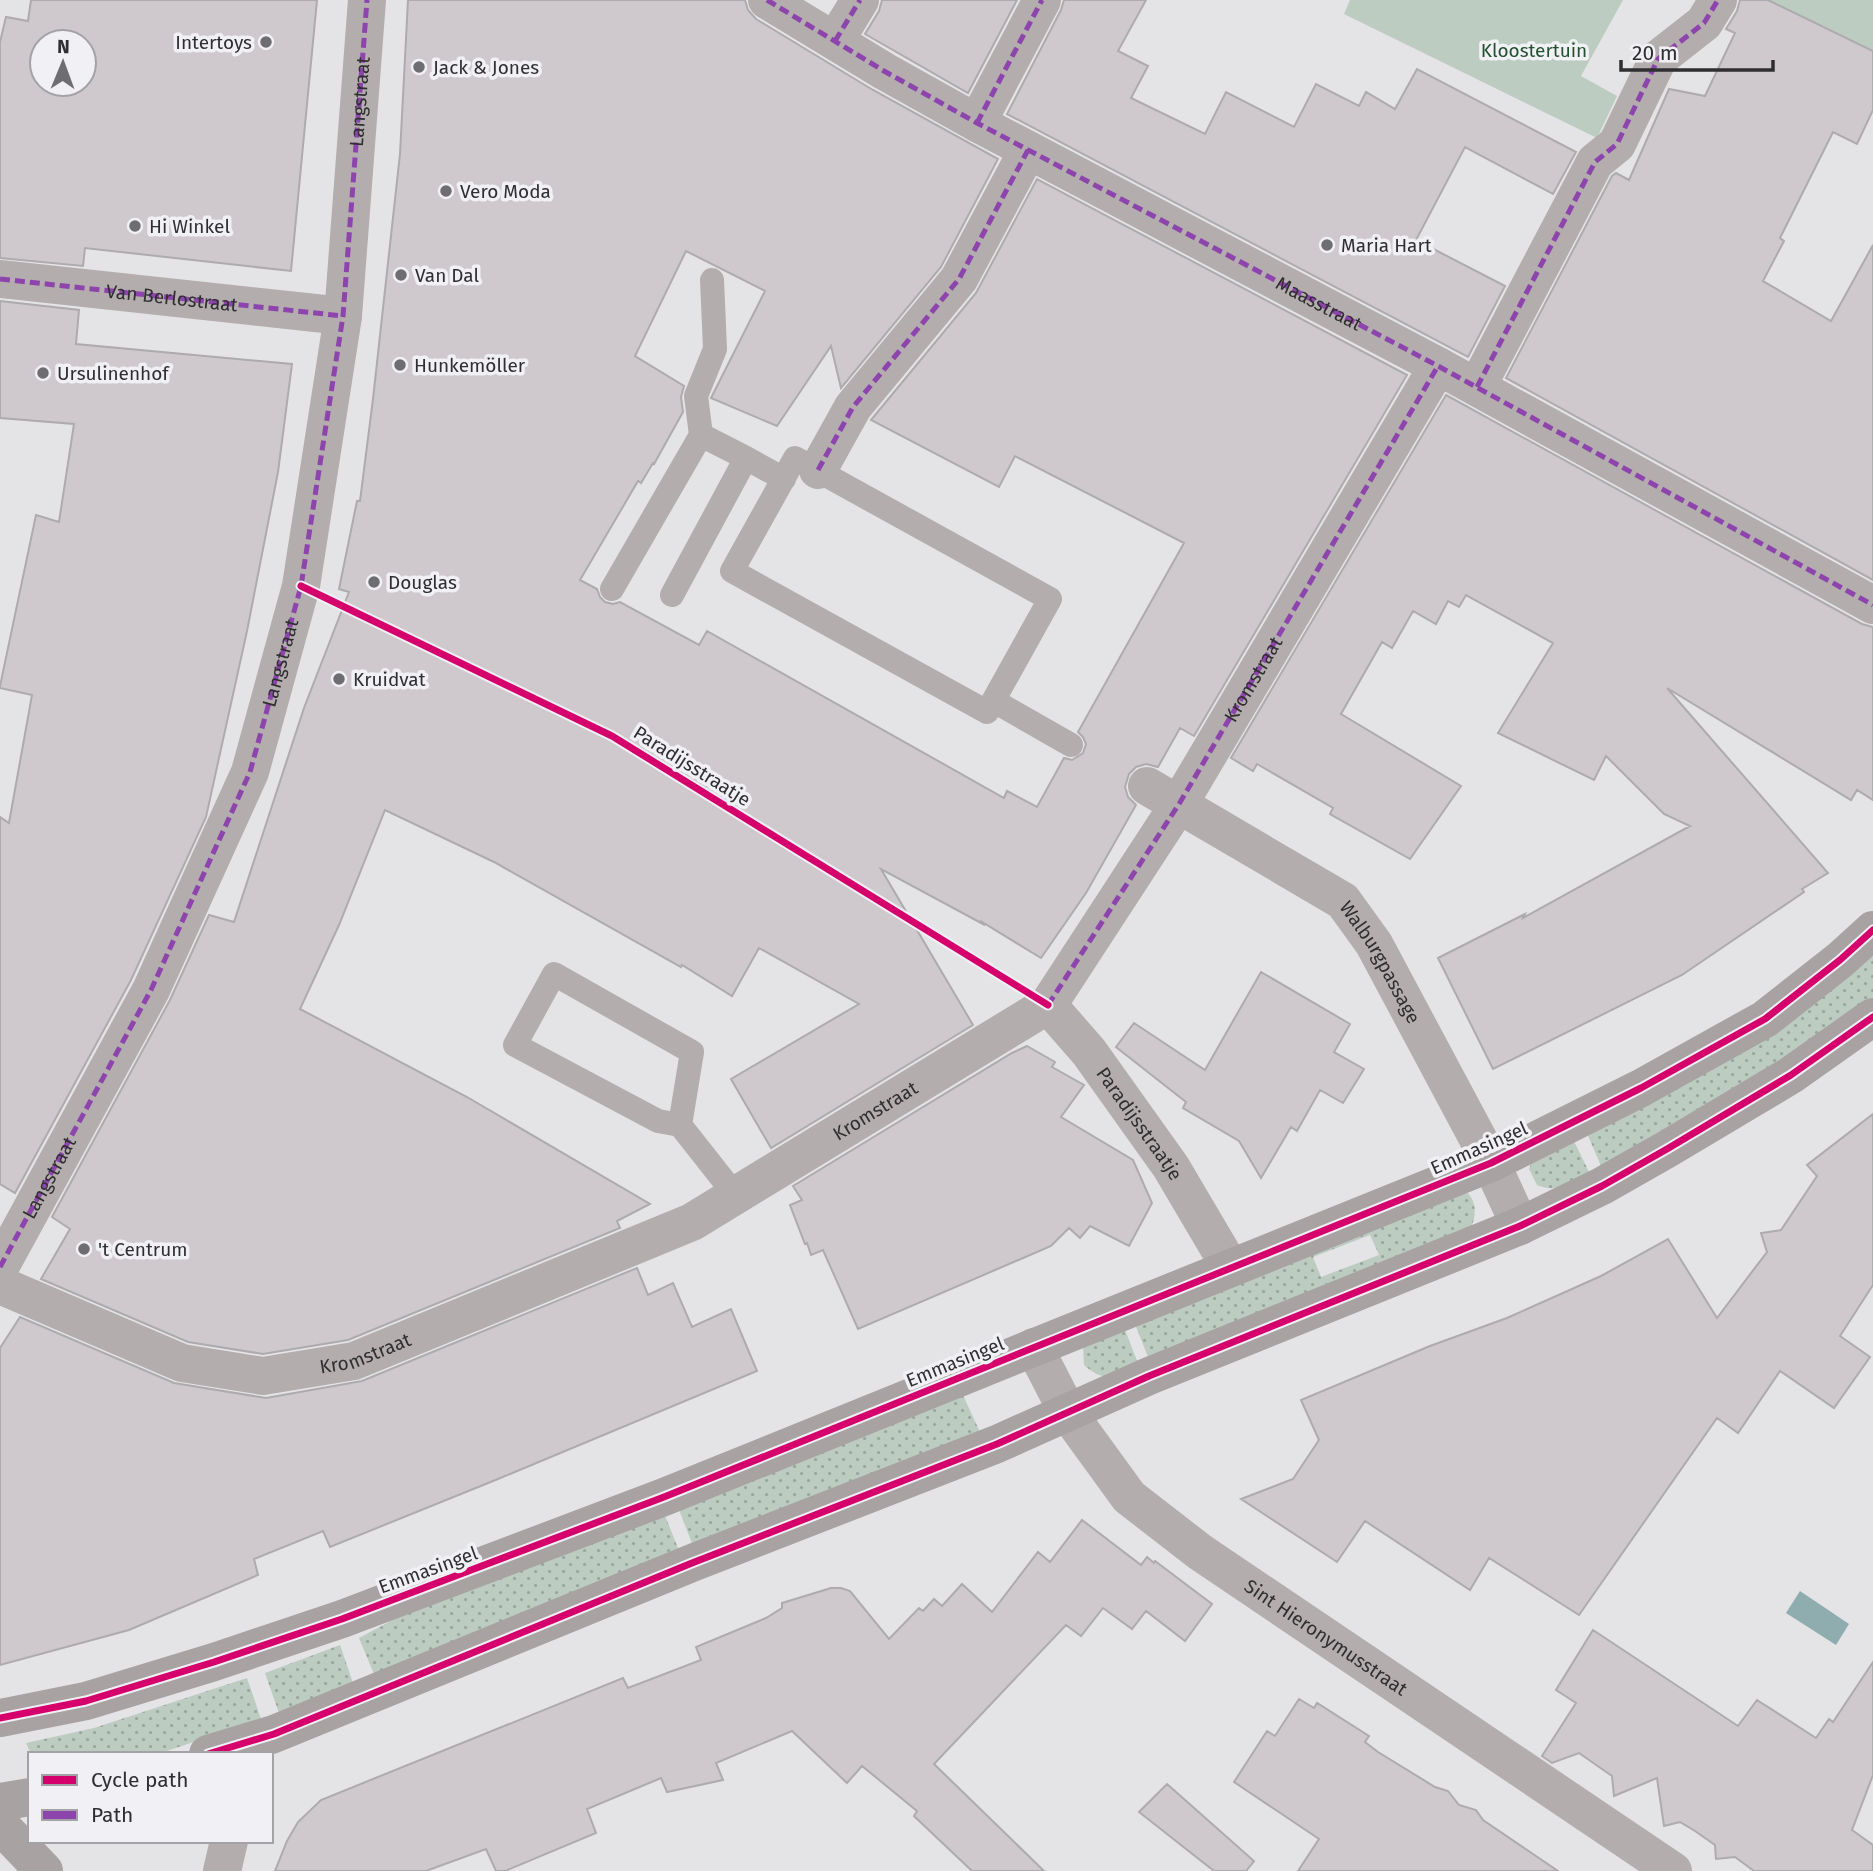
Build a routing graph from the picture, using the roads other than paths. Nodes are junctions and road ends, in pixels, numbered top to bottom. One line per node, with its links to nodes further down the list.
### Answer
1 (367, 0): 11 (street, Langstraat)
2 (767, 0): 6 (street, Maasstraat)
3 (860, 0): 6 (street)
4 (1042, 0): 7 (street)
5 (1717, 0): 13 (street)
6 (835, 41): 7 (street, Maasstraat)
7 (977, 124): 8 (street, Maasstraat)
8 (1028, 150): 12 (street, Maasstraat); 16 (street)
9 (0, 279): 11 (street, Van Berlostraat)
10 (712, 280): 14 (lane)
11 (343, 316): 30 (street, Langstraat)
12 (1437, 366): 13 (street, Maasstraat); 22 (street, Kromstraat)
13 (1476, 387): 19 (street, Maasstraat)
14 (701, 435): 15 (lane); 17 (lane)
15 (746, 457): 16 (lane); 18 (lane)
16 (801, 474): 20 (lane); 20 (lane)
17 (612, 589)
18 (672, 595)
19 (1873, 605)
20 (994, 701): 21 (lane)
21 (1071, 745)
22 (1163, 795): 24 (street, Kromstraat); 27 (street, Walburgpassage)
23 (1873, 929): 27 (street, Emmasingel)
24 (1048, 1005): 28 (street, Kromstraat); 31 (street, Paradijsstraatje)
25 (1873, 1017): 29 (street)
26 (680, 1125): 26 (lane); 28 (lane)
27 (1491, 1163): 29 (street, Walburgpassage); 31 (street, Emmasingel)
28 (736, 1196): 32 (street, Kromstraat)
29 (1520, 1226): 34 (street)
30 (0, 1267)
31 (1230, 1267): 33 (street, Emmasingel)
32 (0, 1285)
33 (1034, 1347): 34 (street, Sint Hieronymusstraat); 35 (street, Emmasingel)
34 (1068, 1413): 36 (street); 44 (street, Sint Hieronymusstraat)
35 (0, 1718)
36 (269, 1744): 37 (street)
37 (220, 1752)
38 (28, 1797): 39 (street)
39 (0, 1802)
40 (0, 1825): 42 (street)
41 (229, 1843): 43 (street)
42 (44, 1871)
43 (222, 1871)
44 (1673, 1871)

